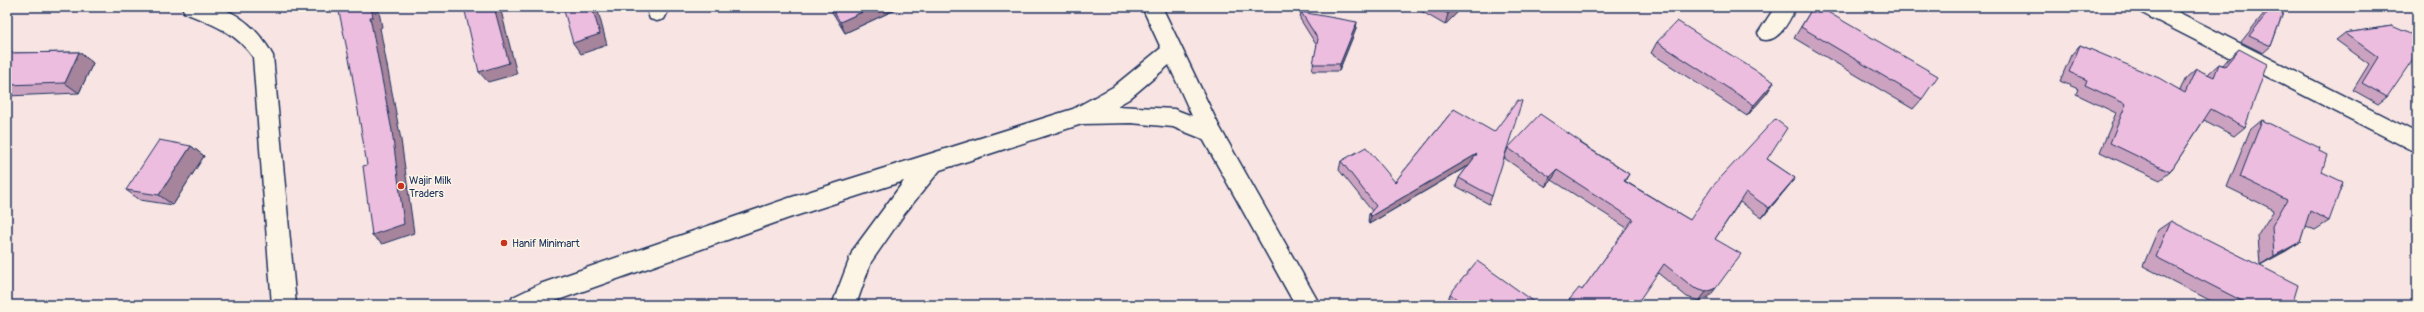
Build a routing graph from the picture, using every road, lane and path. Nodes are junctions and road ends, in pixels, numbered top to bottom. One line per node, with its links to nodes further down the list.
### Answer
1 (192, 7): 11 (street)
2 (1152, 7): 6 (street)
3 (1786, 7): 5 (street)
4 (2149, 7): 9 (street)
5 (1768, 33)
6 (1173, 50): 7 (street); 8 (street)
7 (1079, 116): 8 (street); 10 (street)
8 (1211, 132): 14 (street)
9 (2417, 144)
10 (932, 163): 12 (street); 13 (street)
11 (284, 305)
12 (521, 305)
13 (844, 305)
14 (1308, 305)

